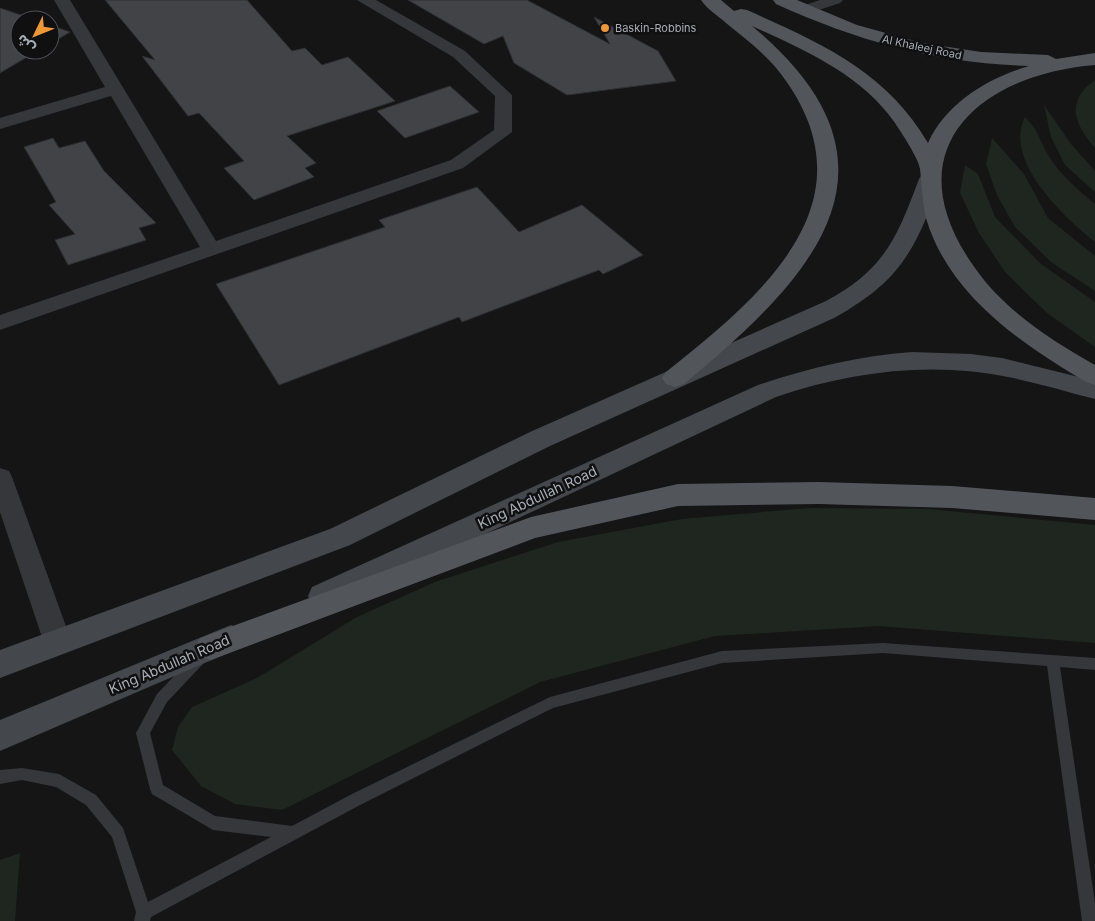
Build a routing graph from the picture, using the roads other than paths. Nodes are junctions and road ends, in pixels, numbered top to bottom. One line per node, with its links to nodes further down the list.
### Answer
1 (62, 0): 8 (street)
2 (365, 0): 11 (street)
3 (711, 0): 10 (main road); 14 (main road)
4 (782, 0): 6 (main road, Al Khaleej Road)
5 (835, 0): 6 (street)
6 (804, 10): 7 (main road, Al Khaleej Road)
7 (1087, 59): 10 (main road)
8 (115, 89): 9 (street); 11 (street)
9 (0, 124)
10 (930, 173): 13 (main road); 14 (street)
11 (211, 249): 12 (street)
12 (0, 323)
13 (1095, 376)
14 (675, 378): 18 (street)
15 (1095, 390): 19 (street, King Abdullah Road)
16 (0, 477): 18 (street)
17 (1095, 509): 19 (main road)
18 (58, 643): 21 (street)
19 (211, 647): 23 (street, King Abdullah Road); 25 (lane)
20 (1053, 661): 22 (lane); 25 (lane); 27 (lane)
21 (0, 664)
22 (1095, 664)
23 (0, 736)
24 (0, 777): 26 (lane)
25 (293, 833): 26 (lane)
26 (143, 916)
27 (1090, 921)

